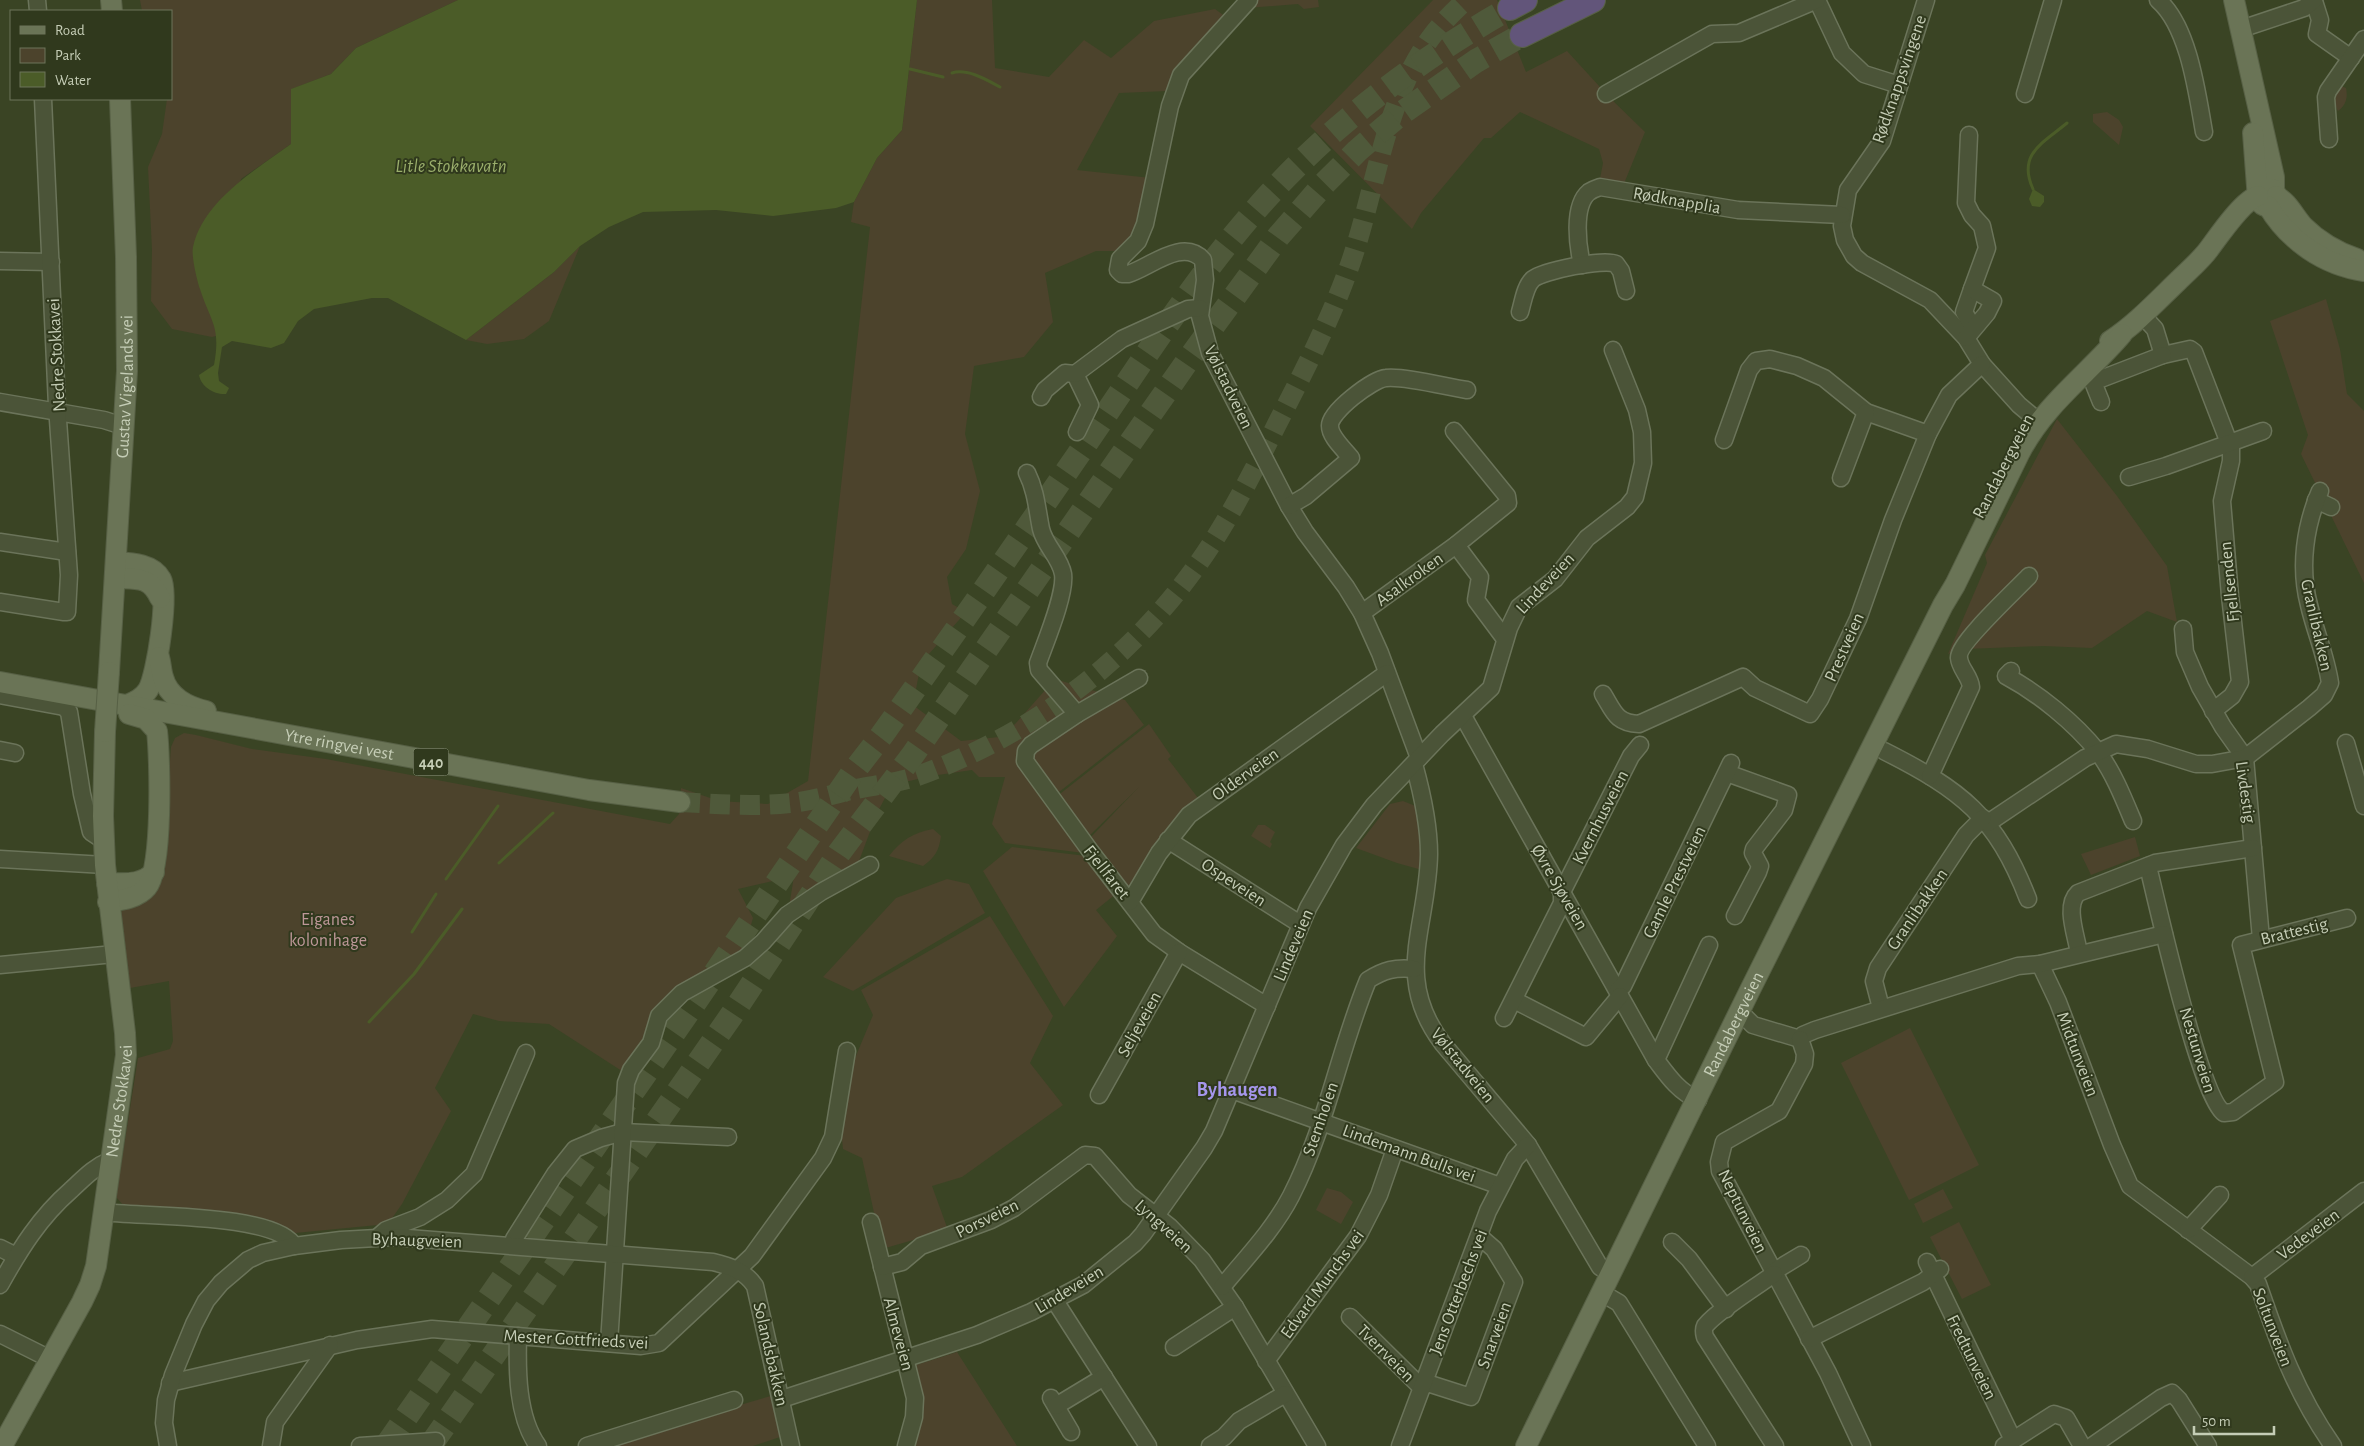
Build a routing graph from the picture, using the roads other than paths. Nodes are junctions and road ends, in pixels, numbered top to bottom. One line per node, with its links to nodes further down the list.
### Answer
1 (1249, 0): 31 (street, Vølstadveien)
2 (1593, 0): 11 (highway)
3 (1817, 0): 14 (street); 15 (street)
4 (1926, 0): 14 (street, Rødknappsvingene)
5 (2053, 0): 16 (street)
6 (2158, 0): 19 (street)
7 (2228, 0): 10 (main road)
8 (2234, 0): 10 (main road)
9 (2314, 0): 10 (street); 13 (street)
10 (2242, 29): 22 (main road)
11 (1522, 34)
12 (2364, 39): 13 (street)
13 (2351, 58): 21 (street)
14 (1899, 85): 23 (street, Rødknappsvingene)
15 (1606, 94)
16 (2025, 94)
17 (43, 100): 26 (street, Nedre Stokkavei)
18 (120, 100): 46 (main road, Gustav Vigelands vei)
19 (2204, 132)
20 (1969, 135): 29 (street)
21 (2329, 139)
22 (2267, 198): 25 (main road); 28 (main road); 33 (main road, Randabergveien)
23 (1842, 215): 27 (street, Rødknapplia); 34 (street, Rødknappsvingene)
24 (0, 261): 26 (street)
25 (2364, 261)
26 (51, 262): 43 (street, Nedre Stokkavei)
27 (1582, 266): 30 (street); 32 (street)
28 (2364, 271)
29 (1972, 288): 34 (street); 34 (street)
30 (1626, 291)
31 (1200, 308): 38 (street); 56 (street, Vølstadveien)
32 (1520, 312)
33 (2142, 315): 36 (street); 45 (main road, Randabergveien)
34 (1969, 332): 37 (street, Rødknappsvingene)
35 (1613, 350): 66 (street, Lindeveien)
36 (2163, 355): 42 (street); 52 (street, Fjellsenden)
37 (1982, 364): 45 (street, Rødknappsvingene); 50 (street, Prestveien)
38 (1075, 374): 40 (street); 49 (street)
39 (1467, 390): 56 (street)
40 (1041, 397)
41 (0, 402): 43 (street)
42 (2101, 402)
43 (58, 412): 46 (street); 60 (street, Nedre Stokkavei)
44 (1866, 412): 50 (street); 51 (street); 55 (street)
45 (2033, 417): 121 (main road, Randabergveien)
46 (123, 426): 61 (main road, Gustav Vigelands vei)
47 (1454, 431): 59 (street, Asalkroken)
48 (2263, 431): 52 (street)
49 (1077, 432)
50 (1928, 434): 72 (street, Prestveien)
51 (1724, 440)
52 (2229, 443): 54 (street); 76 (street, Fjellsenden)
53 (1027, 473): 77 (street)
54 (2129, 477)
55 (1840, 478)
56 (1289, 506): 64 (street, Vølstadveien)
57 (2331, 507): 86 (street, Granlibakken)
58 (0, 542): 60 (street)
59 (1456, 545): 64 (street, Asalkroken); 66 (street, Asalkroken)
60 (67, 552): 63 (street, Nedre Stokkavei)
61 (116, 570): 67 (main road, 440); 80 (main road, Gustav Vigelands vei, bridge)
62 (2029, 576): 88 (street)
63 (0, 602)
64 (1362, 612): 68 (street, Vølstadveien)
65 (2183, 629): 76 (street, Livdestig)
66 (1505, 640): 79 (street, Lindeveien)
67 (158, 655): 75 (main road, 440); 81 (main road, 440)
68 (1387, 672): 87 (street, Vølstadveien); 95 (street, Olderveien)
69 (2008, 673): 85 (street)
70 (1139, 678): 77 (street, Fjellfaret)
71 (0, 682): 74 (main road, Ytre ringvei vest / 440)
72 (1603, 694)
73 (0, 695): 94 (street)
74 (95, 699): 75 (main road, Ytre ringvei vest / 440); 91 (main road, 440)
75 (127, 705): 78 (main road, Ytre ringvei vest / 440)
76 (2213, 710): 86 (street, Livdestig)
77 (1077, 714): 103 (street, Fjellfaret)
78 (184, 716): 81 (main road, Ytre ringvei vest / 440); 91 (main road, 440)
79 (1463, 716): 87 (street, Lindeveien); 101 (street, Øvre Sjøveien)
80 (105, 732): 94 (main road, Nedre Stokkavei)
81 (284, 734): 89 (main road, Ytre ringvei vest / 440)
82 (2346, 743): 90 (street)
83 (1640, 745): 101 (street, Kvernhusveien)
84 (1884, 751): 88 (street)
85 (2097, 751): 86 (street, Granlibakken); 92 (street); 93 (street, Granlibakken)
86 (2245, 758): 96 (street, Livdestig)
87 (1416, 761): 106 (street, Lindeveien); 116 (street, Vølstadveien)
88 (1930, 776): 93 (street)
89 (680, 802)
90 (2364, 806)
91 (159, 819): 100 (main road, 440)
92 (2133, 820)
93 (1986, 821): 102 (street); 120 (street, Granlibakken)
94 (103, 840): 100 (main road, Nedre Stokkavei)
95 (1168, 840): 103 (street, Olderveien); 106 (street, Ospeveien)
96 (2253, 848): 99 (street); 108 (street, Livdestig)
97 (0, 860): 100 (street)
98 (870, 865): 131 (street)
99 (2148, 866): 107 (street, Nestunveien); 113 (street)
100 (107, 883): 112 (main road, Nedre Stokkavei)
101 (1562, 892): 117 (street, Øvre Sjøveien); 118 (street, Kvernhusveien)
102 (2028, 899)
103 (1130, 902): 111 (street, Fjellfaret)
104 (1735, 916): 117 (street, Gamle Prestveien)
105 (2348, 918): 108 (street, Brattestig)
106 (1300, 924): 119 (street, Lindeveien)
107 (2164, 934): 110 (street, Nestunveien); 113 (street)
108 (2261, 939): 110 (street, Brattestig)
109 (1709, 945): 126 (street)
110 (2241, 945)
111 (1179, 952): 119 (street, Fjellfaret); 128 (street, Seljeveien)
112 (114, 954): 115 (street); 137 (main road, Nedre Stokkavei)
113 (2080, 954): 114 (street)
114 (2040, 964): 120 (street); 133 (street, Midtunveien)
115 (0, 965)
116 (1414, 968): 130 (street, Stemholen); 134 (street, Vølstadveien)
117 (1619, 993): 118 (street, Gamle Prestveien); 126 (street, Øvre Sjøveien)
118 (1514, 1000): 122 (street, Kvernhusveien)
119 (1268, 1006): 127 (street, Lindeveien)
120 (1881, 1008): 123 (street)
121 (1740, 1012): 123 (street); 129 (main road, Randabergveien)
122 (1504, 1018)
123 (1800, 1039): 156 (street, Neptunveien)
124 (847, 1051): 155 (street, Mester Gottfrieds vei)
125 (526, 1052): 146 (street)
126 (1656, 1060): 129 (street, Øvre Sjøveien)
127 (1232, 1090): 130 (street, Lindemann Bulls vei); 142 (street, Lindeveien)
128 (1099, 1096)
129 (1698, 1100): 157 (main road, Randabergveien)
130 (1321, 1120): 135 (street, Lindemann Bulls vei); 160 (street, Stemholen)
131 (623, 1132): 132 (street); 148 (street); 151 (street)
132 (728, 1137)
133 (2112, 1145): 144 (street, Soltunveien)
134 (1528, 1146): 138 (street, Jens Otterbechs vei); 157 (street, Vølstadveien)
135 (1395, 1149): 138 (street, Lindemann Bulls vei); 174 (street, Edvard Munchs vei)
136 (1085, 1155): 142 (street, Lyngveien); 154 (street, Porsveien)
137 (111, 1160): 141 (main road, Nedre Stokkavei); 153 (street)
138 (1500, 1186): 145 (street, Jens Otterbechs vei)
139 (2364, 1191): 158 (street, Vedeveien)
140 (2220, 1195): 144 (street)
141 (103, 1212): 149 (street); 185 (main road, Nedre Stokkavei)
142 (1156, 1217): 160 (street, Lyngveien); 162 (street, Lindeveien)
143 (871, 1222): 154 (street, Almeveien)
144 (2188, 1230): 158 (street, Soltunveien)
145 (1479, 1236): 177 (street, Jens Otterbechs vei); 177 (street, Snarveien)
146 (378, 1237): 148 (street, Byhaugveien); 149 (street, Byhaugveien)
147 (1672, 1242): 164 (street)
148 (513, 1245): 151 (street, Byhaugveien)
149 (294, 1246): 176 (street, Byhaugveien)
150 (0, 1248): 153 (street)
151 (616, 1254): 155 (street, Byhaugveien); 169 (street)
152 (1801, 1255): 156 (street, Neptunveien)
153 (16, 1256): 159 (street)
154 (882, 1267): 173 (street, Almeveien)
155 (738, 1270): 169 (street, Mester Gottfrieds vei); 179 (street, Solandsbakken)
156 (1773, 1273): 164 (street); 168 (street, Neptunveien)
157 (1611, 1274): 161 (main road, Randabergveien)
158 (2252, 1277): 203 (street, Soltunveien)
159 (0, 1285)
160 (1222, 1286): 163 (street, Lyngveien)
161 (1602, 1293): 184 (main road, Randabergveien); 197 (street)
162 (1055, 1301): 173 (street, Lindeveien); 175 (street)
163 (1235, 1307): 171 (street); 174 (street, Lyngveien)
164 (1726, 1309): 198 (street)
165 (1350, 1317): 177 (street, Tverrveien)
166 (0, 1334): 172 (street)
167 (518, 1336): 169 (street, Mester Gottfrieds vei); 170 (street, Mester Gottfrieds vei); 189 (street)
168 (1810, 1339): 183 (street, Fredtunveien); 199 (street, Neptunveien)
169 (608, 1343)
170 (330, 1346): 176 (street, Mester Gottfrieds vei); 187 (street)
171 (1174, 1347)
172 (44, 1356)
173 (906, 1358): 179 (street, Lindeveien); 192 (street, Almeveien)
174 (1266, 1360): 178 (street, Lyngveien)
175 (1104, 1377): 181 (street); 193 (street)
176 (170, 1383): 186 (street, Byhaugveien)
177 (1423, 1385): 196 (street, Jens Otterbechs vei)
178 (1285, 1394): 194 (street); 195 (street, Lyngveien)
179 (782, 1399): 191 (street, Solandsbakken)
180 (734, 1400): 190 (street)
181 (1071, 1432)
182 (436, 1441): 188 (street)
183 (2009, 1443): 200 (street)
184 (1531, 1444)
185 (2, 1446)
186 (168, 1446)
187 (271, 1446)
188 (360, 1446)
189 (538, 1446)
190 (587, 1446)
191 (791, 1446)
192 (906, 1446)
193 (1148, 1446)
194 (1210, 1446)
195 (1317, 1446)
196 (1400, 1446)
197 (1707, 1446)
198 (1775, 1446)
199 (1862, 1446)
200 (2082, 1446)
201 (2092, 1446): 202 (street)
202 (2208, 1446)
203 (2333, 1446)

